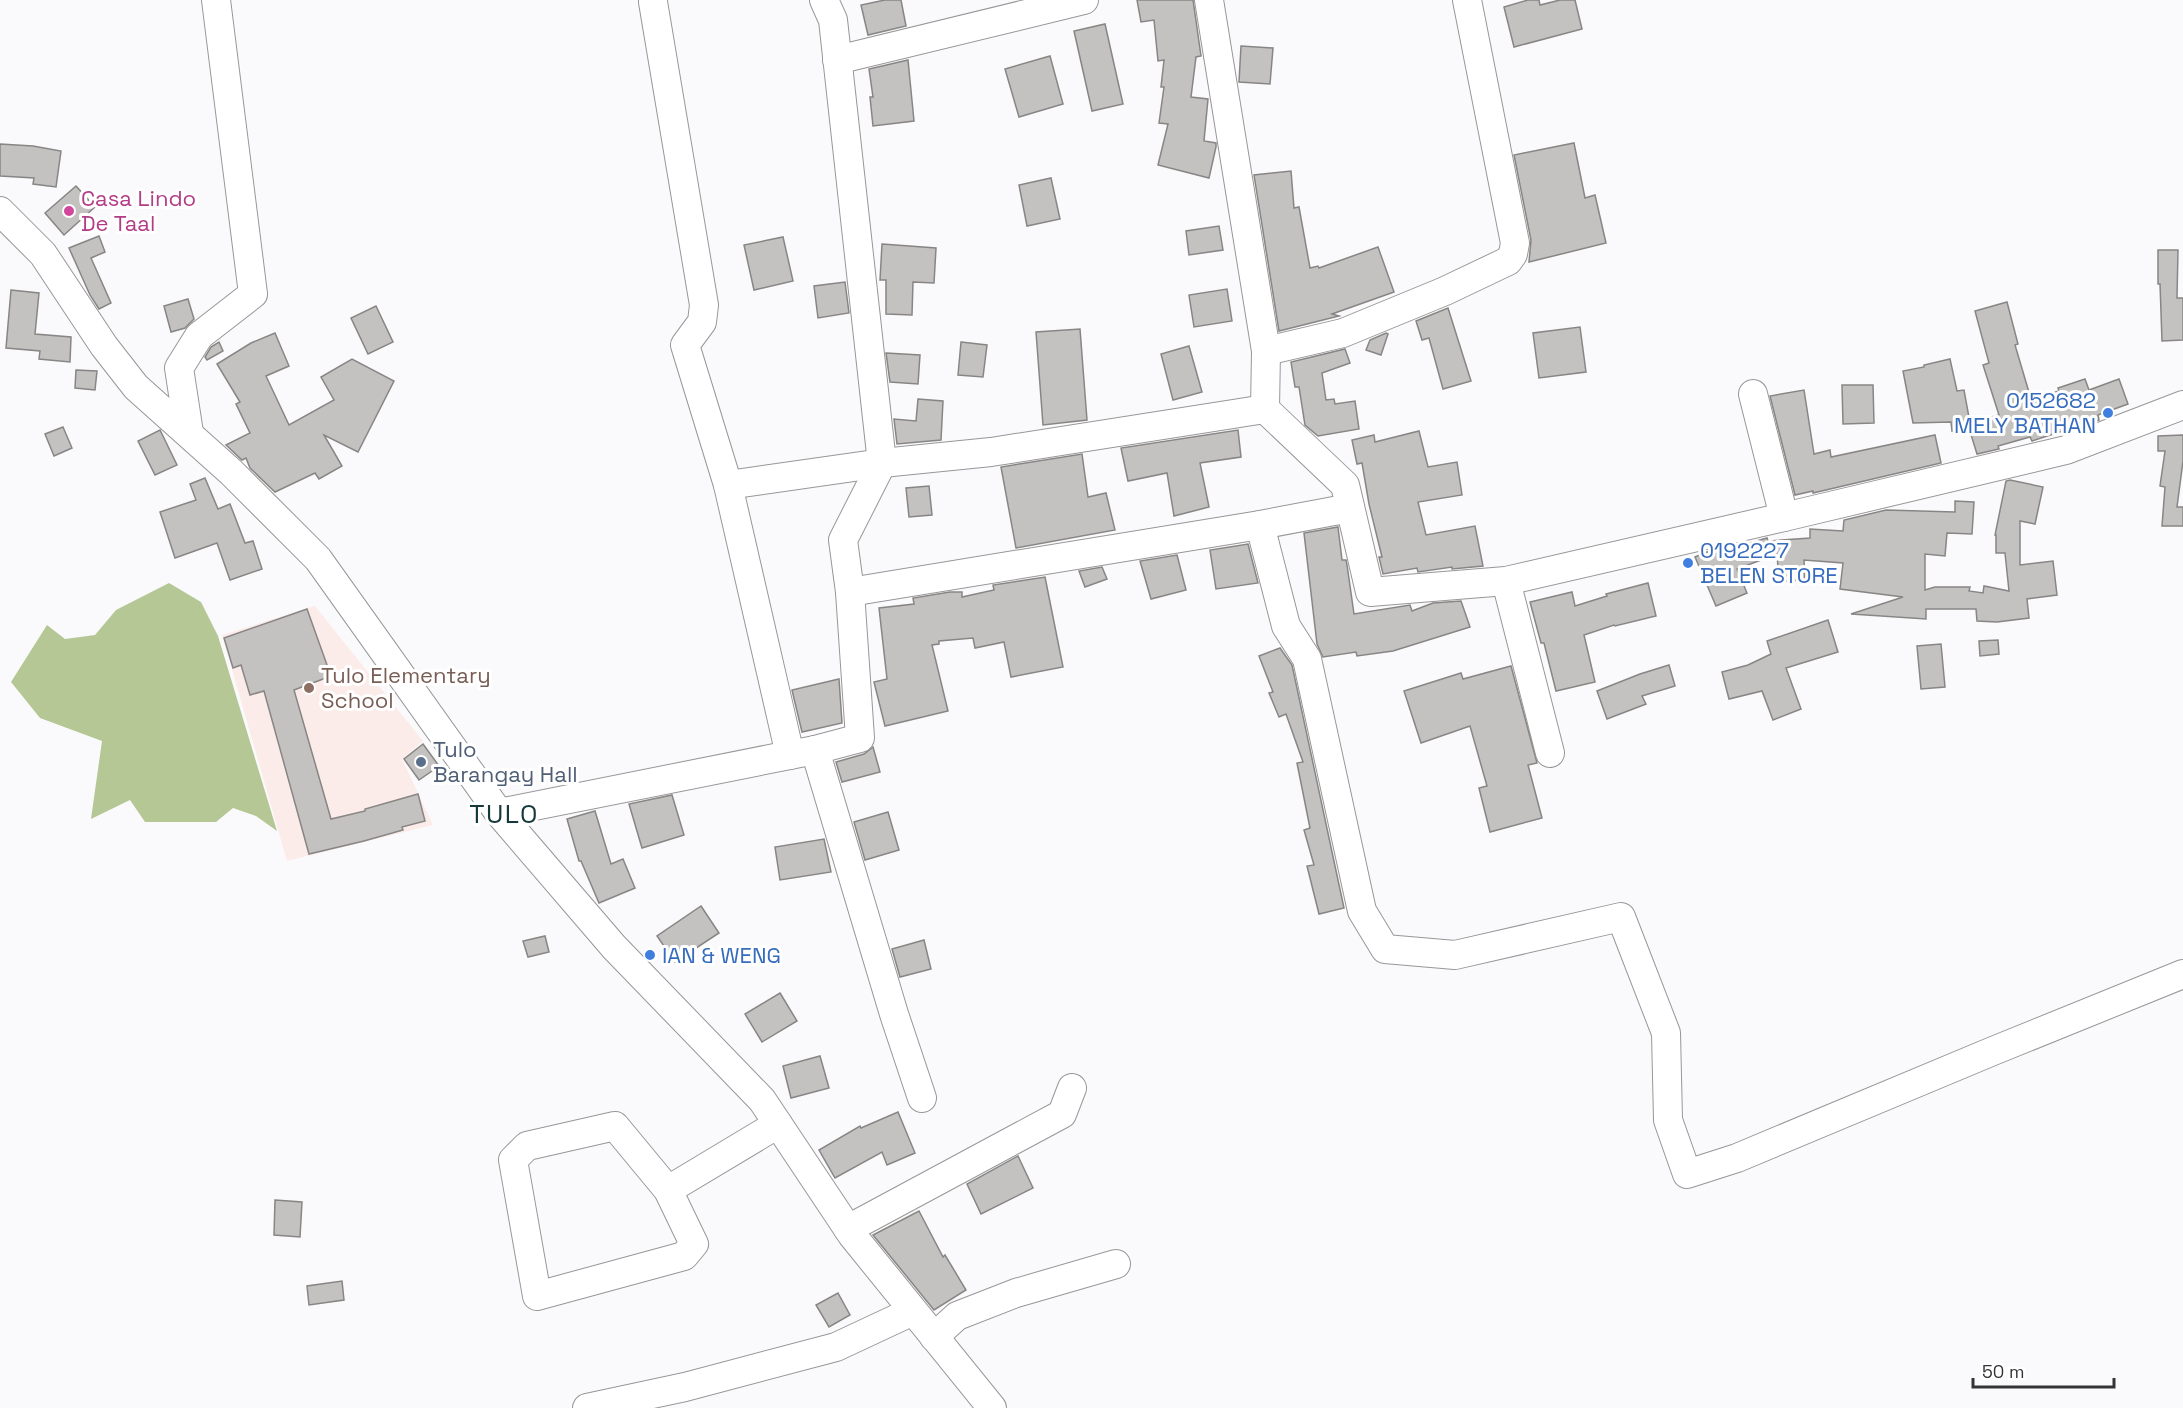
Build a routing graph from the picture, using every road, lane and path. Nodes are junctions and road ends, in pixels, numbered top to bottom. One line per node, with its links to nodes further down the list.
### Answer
1 (216, 0): 13 (street)
2 (824, 0): 7 (street)
3 (1084, 0): 7 (street)
4 (1209, 0): 9 (street)
5 (1467, 0): 9 (street)
6 (653, 2): 15 (street)
7 (837, 60): 14 (street)
8 (0, 211): 13 (street)
9 (1266, 351): 12 (street)
10 (1753, 394): 17 (street)
11 (2183, 405): 17 (street)
12 (1265, 409): 14 (street); 16 (street)
13 (189, 433): 23 (street)
14 (882, 463): 15 (street); 20 (street)
15 (728, 485): 21 (street)
16 (1350, 508): 18 (street); 19 (street)
17 (1785, 518): 19 (street)
18 (1260, 525): 20 (street); 24 (street)
19 (1506, 581): 22 (street)
20 (850, 592): 21 (street)
21 (803, 752): 23 (street); 26 (street)
22 (1551, 753)
23 (499, 813): 27 (street)
24 (2183, 974)
25 (1072, 1088): 29 (street)
26 (922, 1098)
27 (778, 1124): 28 (street); 29 (street)
28 (668, 1190): 28 (street)
29 (848, 1229): 31 (street)
30 (1116, 1264): 32 (street)
31 (913, 1311): 32 (street); 33 (street)
32 (934, 1337): 34 (street)
33 (587, 1408)
34 (992, 1408)

